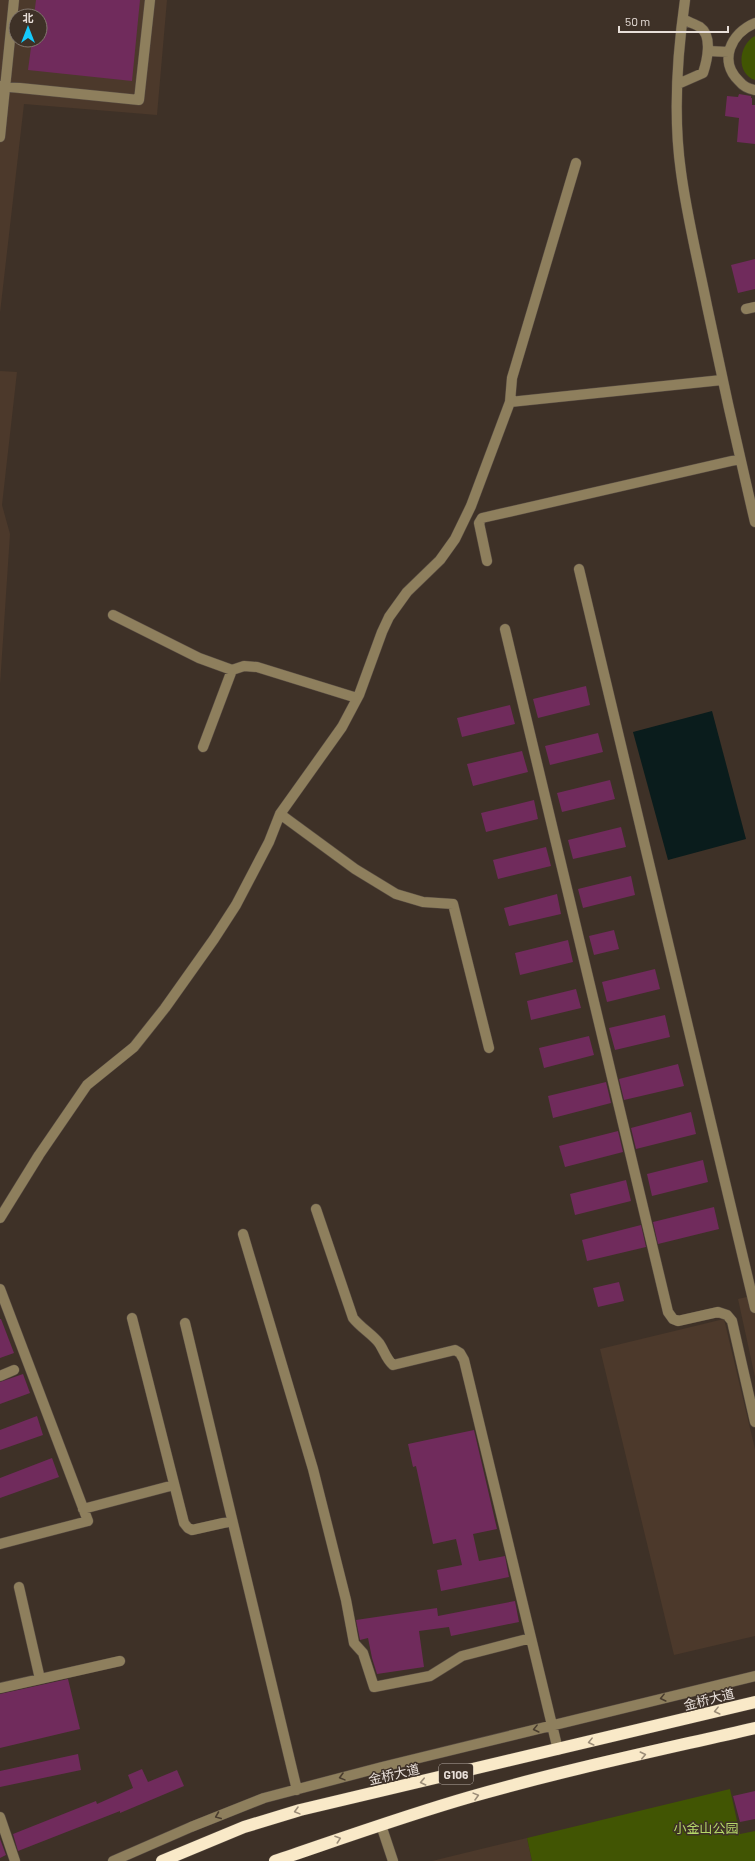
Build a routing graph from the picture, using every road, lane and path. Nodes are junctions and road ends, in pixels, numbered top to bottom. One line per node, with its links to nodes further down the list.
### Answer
1 (150, 0): 9 (street)
2 (685, 0): 3 (street)
3 (683, 19): 6 (street); 8 (street)
4 (755, 24): 7 (street)
5 (9, 48): 9 (street)
6 (708, 51): 7 (street); 8 (street)
7 (729, 52): 10 (street)
8 (678, 84): 13 (street)
9 (3, 86): 11 (street)
10 (755, 90)
11 (0, 131)
12 (576, 163): 14 (street)
13 (722, 380): 14 (street); 15 (street)
14 (510, 402): 22 (street)
15 (740, 459): 16 (street); 17 (street)
16 (755, 522)
17 (487, 560)
18 (579, 570): 30 (street)
19 (113, 615): 21 (street)
20 (505, 630): 35 (street)
21 (232, 670): 22 (street); 23 (street)
22 (357, 698): 24 (street)
23 (203, 747)
24 (280, 814): 25 (street); 27 (street)
25 (489, 1048)
26 (316, 1209): 41 (street)
27 (0, 1218)
28 (243, 1234): 41 (street)
29 (0, 1289): 37 (street)
30 (755, 1308)
31 (132, 1318): 36 (street)
32 (185, 1323): 38 (street)
33 (14, 1370): 34 (street)
34 (0, 1376)
35 (755, 1422)
36 (174, 1485): 37 (street); 38 (street)
37 (84, 1509): 39 (street)
38 (232, 1521): 50 (street)
39 (0, 1544)
40 (19, 1587): 44 (street)
41 (531, 1638): 47 (street)
42 (120, 1661): 44 (street)
43 (755, 1676): 47 (street, one-way to 47)
44 (40, 1679): 45 (street)
45 (0, 1688)
46 (755, 1702): 49 (highway, 金桥大道 / G106, one-way to 49)
47 (552, 1725): 49 (street); 50 (street, one-way to 50)
48 (755, 1728): 52 (highway, G106, one-way to 48)
49 (558, 1750): 55 (highway, 金桥大道 / G106, one-way to 55)
50 (296, 1790): 54 (street, one-way to 54)
51 (0, 1817): 53 (street)
52 (381, 1825): 56 (highway, G106, one-way to 52); 57 (street)
53 (16, 1861)
54 (113, 1861)
55 (162, 1861)
56 (275, 1861)
57 (393, 1861)

